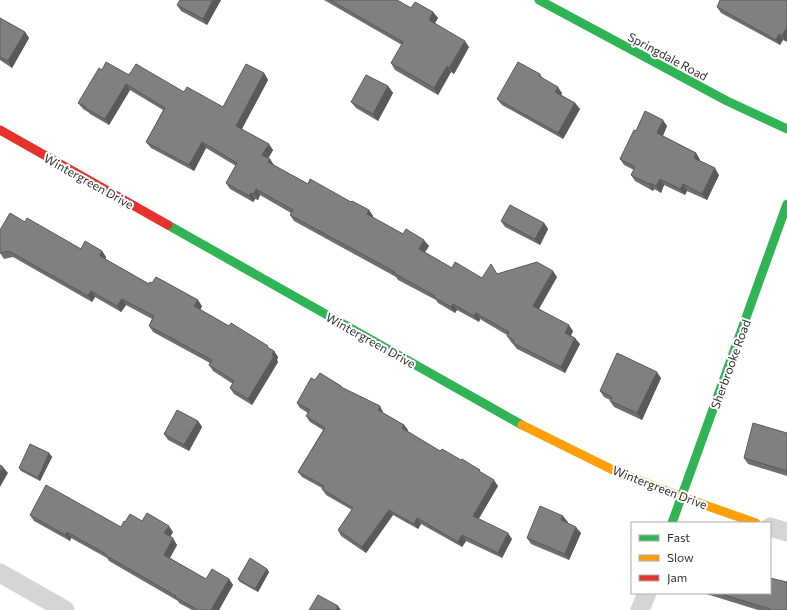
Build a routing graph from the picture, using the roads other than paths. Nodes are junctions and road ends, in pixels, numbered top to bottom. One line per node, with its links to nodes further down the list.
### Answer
1 (540, 0): 2 (street, Springdale Road)
2 (787, 129)
3 (0, 130): 5 (street, Wintergreen Drive)
4 (787, 204): 5 (street, Sherbrooke Road)
5 (682, 497): 6 (street, Sherbrooke Road); 7 (street, Wintergreen Drive)
6 (672, 522)
7 (753, 522)
8 (771, 527): 9 (street)
9 (787, 532)
10 (0, 574): 12 (street)
11 (647, 594): 13 (street)
12 (65, 610)
13 (640, 610)

